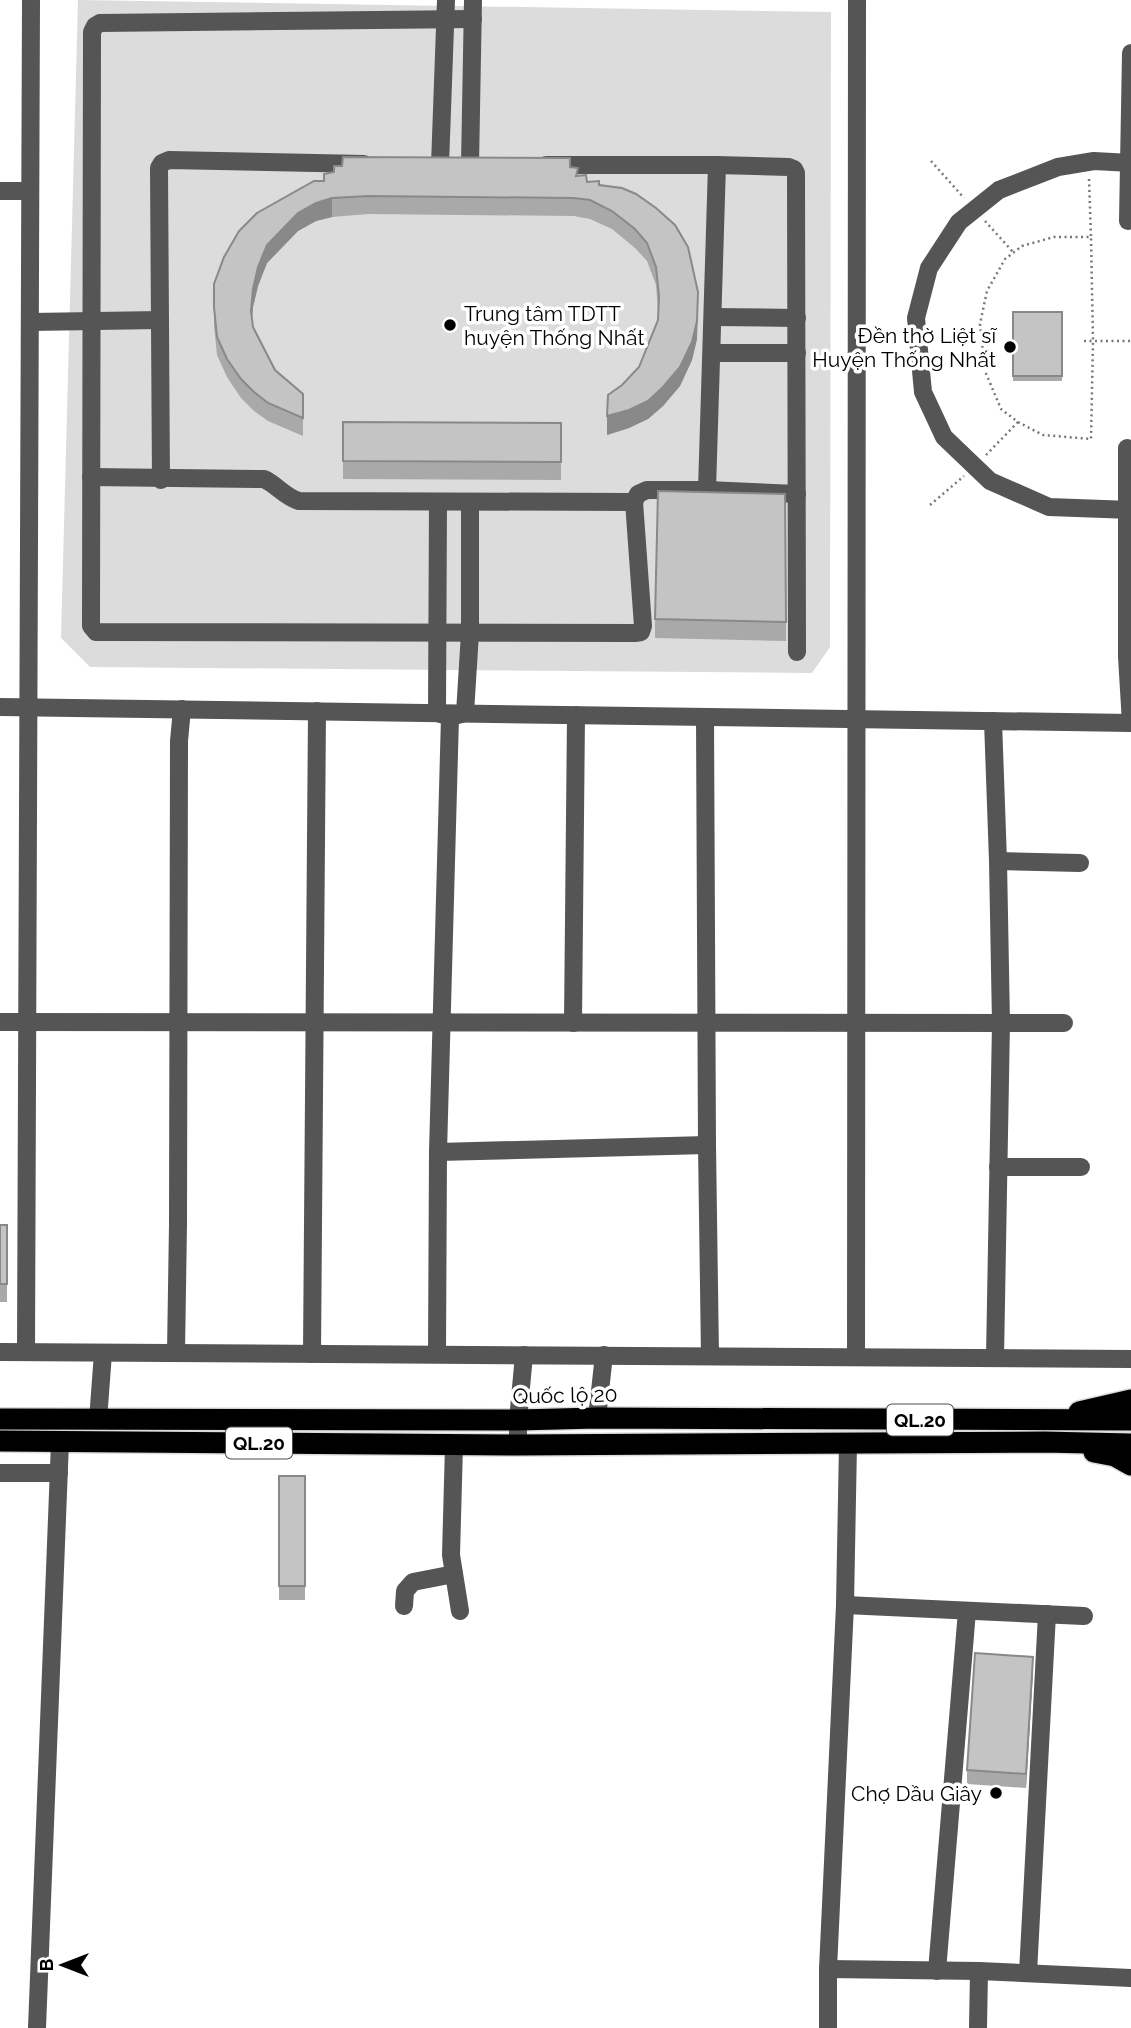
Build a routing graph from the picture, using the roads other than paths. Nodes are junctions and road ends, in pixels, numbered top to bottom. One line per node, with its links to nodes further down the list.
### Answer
1 (31, 0): 13 (street)
2 (446, 0): 5 (street)
3 (473, 0): 6 (street)
4 (857, 0): 41 (street)
5 (445, 19): 6 (street); 6 (street); 18 (street)
6 (473, 19)
7 (1131, 53): 8 (street)
8 (1130, 163): 14 (street); 30 (street)
9 (386, 164): 17 (street)
10 (525, 165): 11 (street)
11 (717, 165): 15 (street); 16 (street)
12 (0, 191): 13 (street)
13 (30, 191): 19 (street)
14 (1128, 221)
15 (713, 317): 16 (street); 20 (street)
16 (797, 318): 21 (street)
17 (160, 320): 18 (street); 24 (street)
18 (92, 321): 19 (street); 23 (street)
19 (30, 322): 35 (street)
20 (712, 353): 21 (street); 25 (street)
21 (797, 353): 26 (street)
22 (1127, 448): 30 (street)
23 (91, 477): 24 (street); 31 (street)
24 (161, 480): 27 (street)
25 (707, 490): 26 (street); 29 (street)
26 (797, 494): 33 (street)
27 (438, 502): 28 (street); 31 (street)
28 (470, 502): 29 (street); 32 (street)
29 (634, 502): 32 (street)
30 (1129, 510): 43 (street)
31 (438, 633): 32 (street); 38 (street)
32 (470, 633): 38 (street)
33 (797, 652)
34 (0, 707): 35 (street)
35 (29, 707): 36 (street); 47 (street)
36 (182, 709): 37 (street); 48 (street)
37 (317, 711): 38 (street); 49 (street)
38 (451, 714): 39 (street); 50 (street)
39 (576, 715): 40 (street); 51 (street)
40 (705, 717): 41 (street); 52 (street)
41 (856, 719): 42 (street); 53 (street)
42 (993, 721): 43 (street); 44 (street)
43 (1131, 723)
44 (998, 861): 45 (street); 54 (street)
45 (1080, 863)
46 (0, 1022): 47 (street)
47 (27, 1022): 48 (street); 61 (street)
48 (178, 1022): 49 (street); 63 (street)
49 (314, 1023): 50 (street); 64 (street)
50 (442, 1023): 51 (street); 57 (street)
51 (573, 1023): 52 (street)
52 (707, 1023): 53 (street); 56 (street)
53 (856, 1023): 54 (street); 69 (street)
54 (1001, 1023): 55 (street); 58 (street)
55 (1064, 1023)
56 (706, 1145): 57 (street); 68 (street)
57 (438, 1152): 65 (street)
58 (998, 1167): 59 (street); 70 (street)
59 (1081, 1167)
60 (0, 1352): 61 (street)
61 (26, 1352): 62 (street)
62 (103, 1353): 63 (street); 75 (street)
63 (176, 1353): 64 (street)
64 (312, 1354): 65 (street)
65 (437, 1354): 66 (street)
66 (524, 1355): 67 (street); 76 (street)
67 (604, 1356): 68 (street); 73 (street)
68 (710, 1356): 69 (street)
69 (856, 1357): 70 (street)
70 (995, 1358): 71 (street)
71 (1131, 1359)
72 (1131, 1400): 78 (highway, QL.20)
73 (597, 1418): 76 (highway, Quốc lộ 20 / QL.20); 78 (highway, Quốc lộ 20 / QL.20)
74 (0, 1419): 75 (highway, Quốc lộ 20 / QL.20)
75 (98, 1420): 76 (highway, Quốc lộ 20 / QL.20)
76 (518, 1420): 84 (street)
77 (1131, 1420): 78 (highway, Quốc lộ 20 / QL.20)
78 (1043, 1432): 81 (highway, Quốc lộ 20 / QL.20); 82 (highway, Quốc lộ 20 / QL.20); 85 (highway, QL.20)
79 (0, 1441): 80 (highway, Quốc lộ 20 / QL.20)
80 (60, 1442): 83 (highway, Quốc lộ 20 / QL.20); 87 (street)
81 (848, 1444): 84 (highway, Quốc lộ 20 / QL.20); 89 (street)
82 (1131, 1444)
83 (454, 1445): 84 (highway, Quốc lộ 20 / QL.20); 88 (street)
84 (518, 1445)
85 (1131, 1465)
86 (0, 1473): 87 (street)
87 (59, 1473): 100 (street)
88 (454, 1574): 90 (street); 91 (street)
89 (845, 1605): 92 (street); 95 (street)
90 (404, 1606)
91 (460, 1611)
92 (967, 1611): 93 (street); 97 (street)
93 (1047, 1614): 94 (street); 98 (street)
94 (1084, 1616)
95 (828, 1969): 97 (street); 101 (street)
96 (979, 1970): 97 (street); 98 (street); 102 (street)
97 (937, 1971)
98 (1028, 1973): 99 (street)
99 (1131, 1978)
100 (37, 2028)
101 (828, 2028)
102 (978, 2028)

